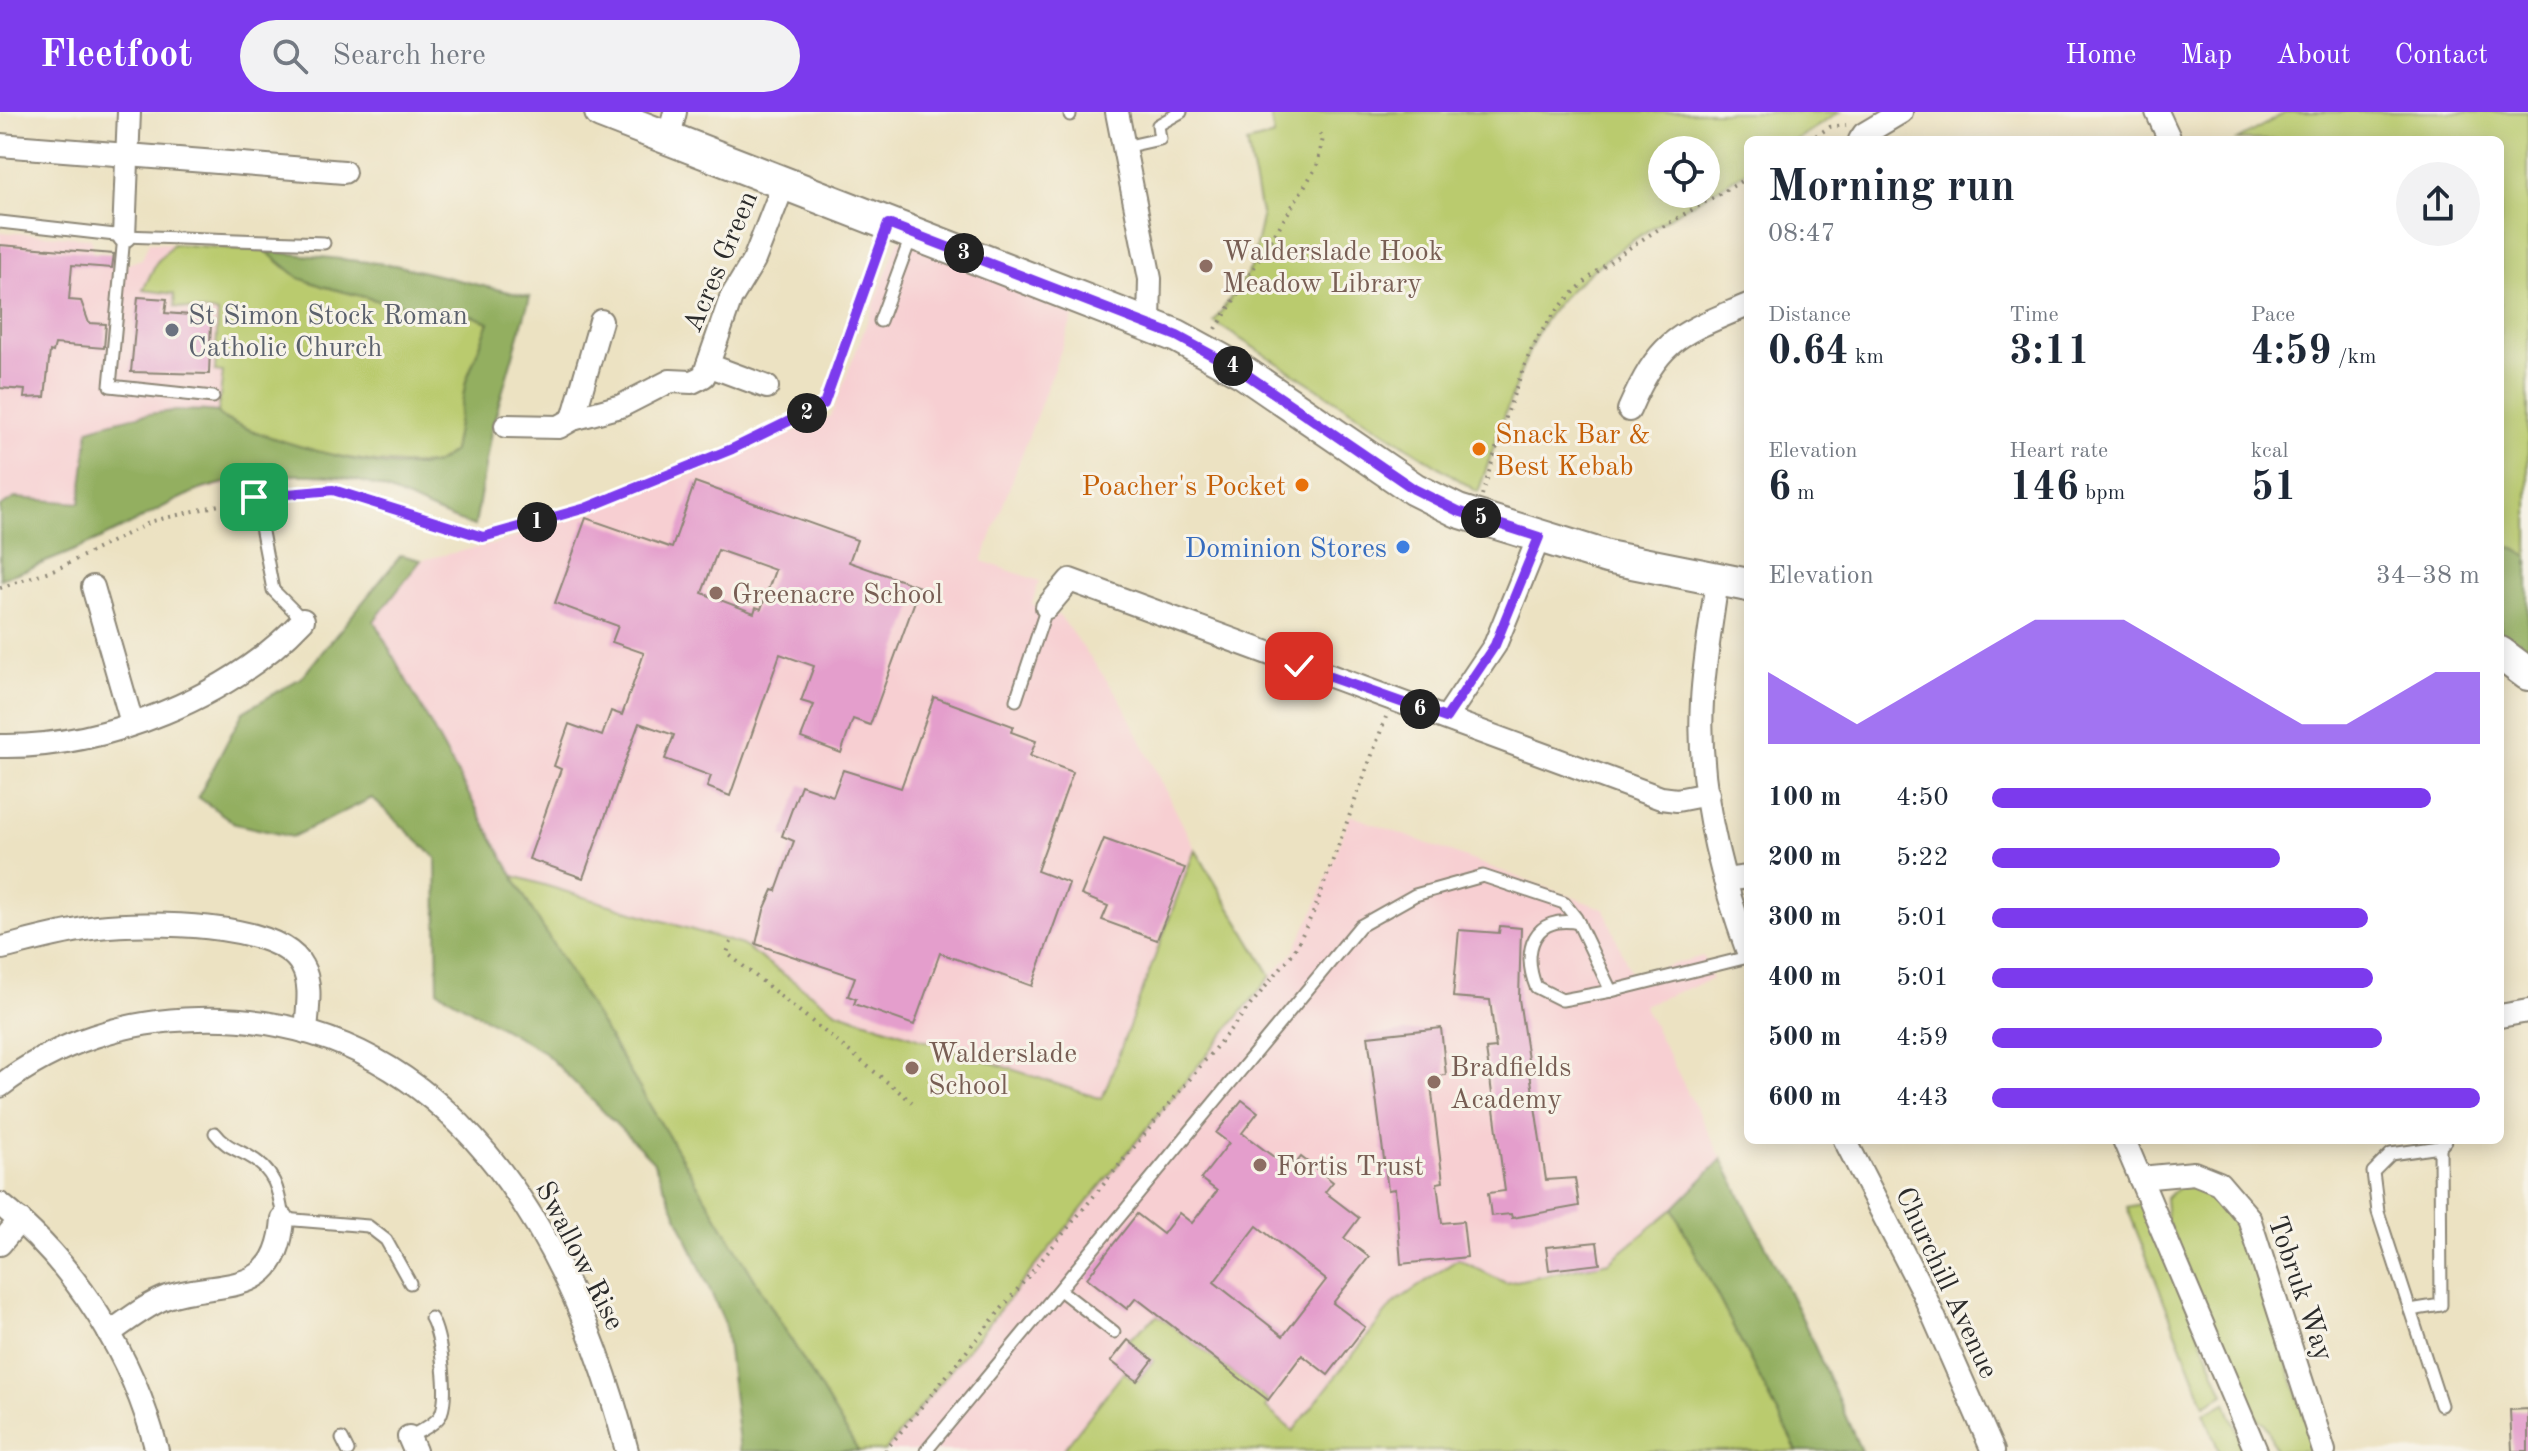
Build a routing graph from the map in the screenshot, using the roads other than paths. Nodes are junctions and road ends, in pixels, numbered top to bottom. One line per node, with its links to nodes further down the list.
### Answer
1 (129, 112): 12 (street)
2 (601, 112): 7 (street)
3 (1117, 112): 11 (street)
4 (1181, 112): 11 (lane)
5 (1901, 112): 8 (street)
6 (2157, 112): 9 (street)
7 (672, 124): 14 (street)
8 (1864, 136)
9 (2168, 136)
10 (0, 145): 12 (street)
11 (1124, 147): 22 (street)
12 (127, 155): 13 (street); 17 (street)
13 (344, 172)
14 (785, 181): 16 (street); 23 (street, Acres Green)
15 (0, 222): 17 (lane)
16 (900, 228): 21 (lane); 22 (street)
17 (124, 236): 18 (lane); 25 (lane)
18 (324, 243)
19 (1744, 307): 26 (street)
20 (601, 321): 27 (street)
21 (880, 321)
22 (1149, 324): 30 (street)
23 (708, 365): 24 (street, Acres Green); 27 (street, Acres Green)
24 (767, 387)
25 (213, 397)
26 (1629, 410)
27 (573, 419): 28 (street, Acres Green)
28 (506, 426)
29 (258, 511): 34 (lane)
30 (1539, 537): 31 (street); 38 (street)
31 (1732, 583): 41 (street)
32 (93, 587): 39 (street)
33 (1047, 607): 37 (lane); 38 (street)
34 (303, 620): 39 (street)
35 (2504, 656): 36 (street)
36 (2528, 674)
37 (1016, 700)
38 (1446, 718): 41 (street)
39 (132, 723): 40 (street)
40 (0, 746)
41 (1708, 794): 43 (street)
42 (1744, 878): 43 (street)
43 (1725, 880): 45 (street)
44 (1579, 923): 48 (lane); 48 (lane); 63 (lane)
45 (1744, 942)
46 (2, 948): 51 (street)
47 (1744, 956): 48 (lane)
48 (1611, 991)
49 (2528, 1011): 50 (street)
50 (2504, 1015)
51 (306, 1032): 52 (street, Swallow Rise); 73 (street, Swallow Rise)
52 (0, 1086)
53 (215, 1133): 59 (lane)
54 (1847, 1144): 75 (street, Churchill Avenue)
55 (2126, 1144): 57 (street)
56 (2443, 1144): 64 (lane); 64 (lane)
57 (2140, 1178): 76 (street); 77 (street, Tobruk Way)
58 (0, 1204): 60 (street)
59 (283, 1219): 62 (lane); 67 (street)
60 (20, 1220): 61 (street); 67 (street)
61 (0, 1244)
62 (410, 1283)
63 (1060, 1290): 66 (lane); 74 (lane)
64 (2410, 1310): 68 (lane)
65 (431, 1318): 70 (lane)
66 (1114, 1332)
67 (109, 1333): 71 (street)
68 (2441, 1405)
69 (342, 1439): 72 (lane)
70 (412, 1444)
71 (157, 1451)
72 (348, 1451)
73 (627, 1451)
74 (926, 1451)
75 (1993, 1451)
76 (2256, 1451)
77 (2324, 1451)

